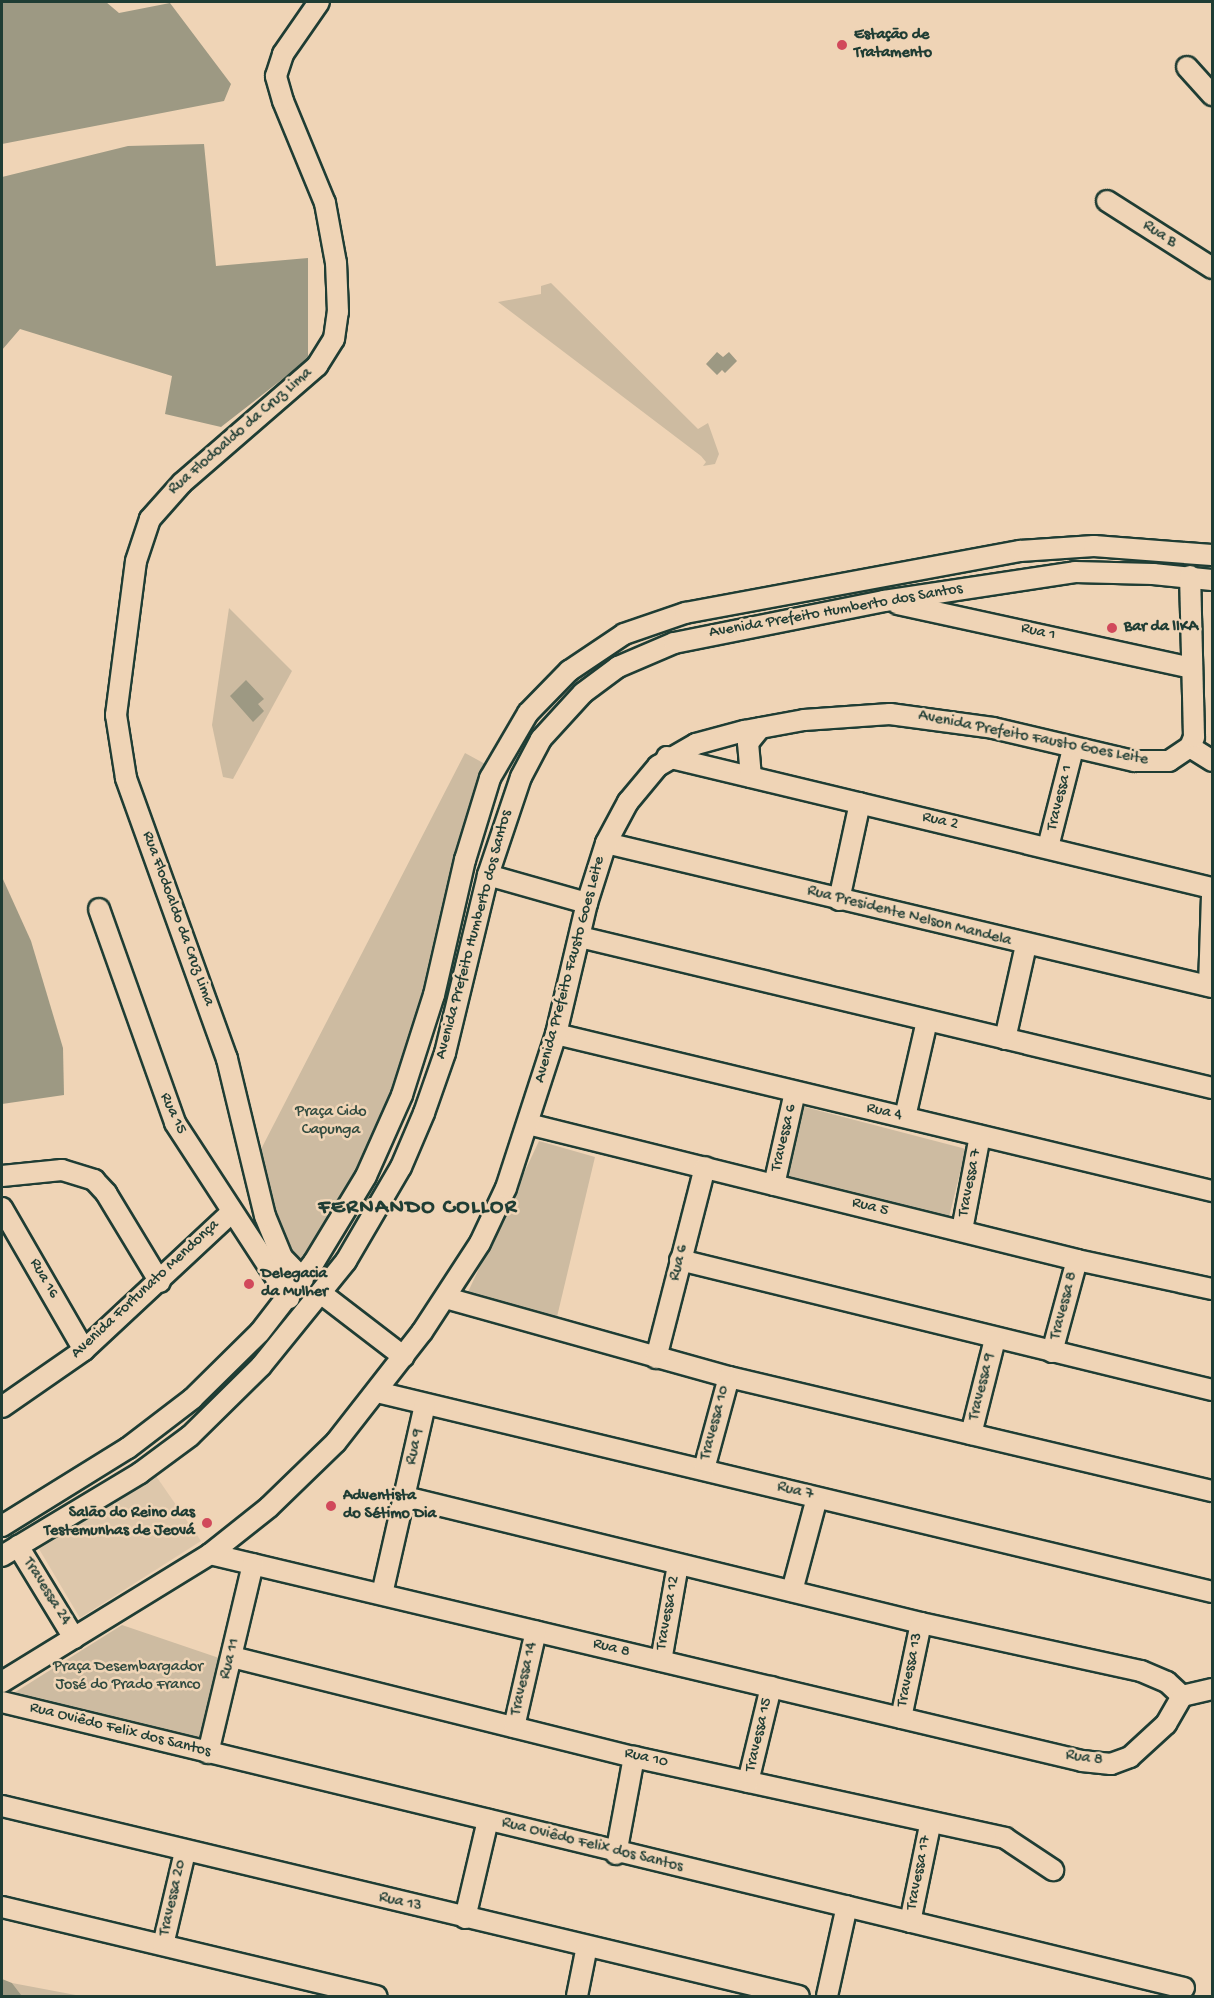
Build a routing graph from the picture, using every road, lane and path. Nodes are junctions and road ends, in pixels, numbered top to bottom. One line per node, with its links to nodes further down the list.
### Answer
1 (320, 2): 48 (street, Rua Flodoaldo da Cruz Lima)
2 (1187, 67): 3 (street)
3 (1212, 95)
4 (1107, 201): 5 (street, Rua B)
5 (1212, 268)
6 (1212, 555): 9 (street, Avenida Prefeito Humberto dos Santos)
7 (1190, 576): 8 (street, Avenida Prefeito Humberto dos Santos); 10 (street, Avenida Prefeito Humberto dos Santos); 12 (street)
8 (1212, 580)
9 (821, 587): 11 (street); 48 (street, Avenida Prefeito Humberto dos Santos)
10 (884, 601): 11 (street, Avenida Prefeito Humberto dos Santos); 12 (street, Rua 1)
11 (827, 612): 22 (street, Avenida Prefeito Humberto dos Santos)
12 (1191, 669): 14 (street)
13 (760, 728): 15 (street, Avenida Prefeito Fausto Goes Leite); 16 (street, Avenida Prefeito Fausto Goes Leite); 18 (street)
14 (1190, 747): 15 (street, Avenida Prefeito Fausto Goes Leite); 17 (street)
15 (1073, 749): 21 (street, Travessa 1)
16 (667, 757): 18 (street, Rua 2); 20 (street, Avenida Prefeito Fausto Goes Leite)
17 (1212, 761)
18 (751, 777): 19 (street, Rua 2)
19 (860, 803): 21 (street, Rua 2); 25 (street)
20 (606, 843): 25 (street, Rua Presidente Nelson Mandela); 26 (street, Avenida Prefeito Fausto Goes Leite)
21 (1048, 847): 23 (street, Rua 2)
22 (488, 874): 26 (street); 51 (street, Avenida Prefeito Humberto dos Santos)
23 (1212, 888)
24 (1212, 895): 30 (street)
25 (839, 900): 29 (street, Rua Presidente Nelson Mandela)
26 (587, 903): 28 (street, Avenida Prefeito Fausto Goes Leite)
27 (99, 909): 44 (street, Rua 15)
28 (580, 937): 31 (street); 32 (street, Avenida Prefeito Fausto Goes Leite)
29 (1026, 945): 30 (street, Rua Presidente Nelson Mandela); 33 (street)
30 (1211, 987)
31 (927, 1021): 33 (street); 36 (street)
32 (556, 1034): 35 (street, Rua 4); 37 (street, Avenida Prefeito Fausto Goes Leite)
33 (1005, 1039): 34 (street)
34 (1212, 1088)
35 (795, 1092): 36 (street, Rua 4); 41 (street, Travessa 6)
36 (905, 1117): 38 (street, Rua 4)
37 (528, 1124): 39 (street, Rua 5); 53 (street, Avenida Prefeito Fausto Goes Leite)
38 (980, 1136): 42 (street, Rua 4); 45 (street, Travessa 7)
39 (705, 1167): 41 (street, Rua 5); 46 (street, Rua 6)
40 (2, 1176): 49 (street)
41 (774, 1185): 45 (street, Rua 5)
42 (1212, 1191)
43 (2, 1208): 55 (street, Rua 16)
44 (231, 1213): 49 (street, Avenida Fortunato Mendonça); 52 (street, Rua 15)
45 (962, 1230): 47 (street, Rua 5)
46 (680, 1260): 54 (street); 58 (street, Rua 6)
47 (1077, 1260): 50 (street, Rua 5); 56 (street, Travessa 8)
48 (303, 1279): 52 (street, Avenida Prefeito Humberto dos Santos)
49 (159, 1282): 55 (street, Avenida Fortunato Mendonça)
50 (1212, 1289)
51 (322, 1294): 57 (street); 66 (street, Avenida Prefeito Humberto dos Santos)
52 (289, 1298): 64 (street, Avenida Prefeito Humberto dos Santos)
53 (446, 1298): 57 (street, Avenida Prefeito Fausto Goes Leite); 58 (street)
54 (995, 1339): 56 (street); 65 (street, Travessa 9)
55 (84, 1350): 63 (street, Avenida Fortunato Mendonça)
56 (1052, 1352): 60 (street)
57 (404, 1357): 61 (street, Avenida Prefeito Fausto Goes Leite)
58 (656, 1358): 59 (street)
59 (729, 1377): 65 (street); 67 (street, Travessa 10)
60 (1212, 1390)
61 (377, 1392): 62 (street, Rua 7); 73 (street, Avenida Prefeito Fausto Goes Leite)
62 (425, 1405): 67 (street, Rua 7); 69 (street, Rua 9)
63 (2, 1406)
64 (159, 1426): 66 (street); 71 (street, Avenida Prefeito Humberto dos Santos)
65 (971, 1434): 68 (street)
66 (170, 1451): 72 (street, Avenida Prefeito Humberto dos Santos)
67 (704, 1469): 70 (street, Rua 7)
68 (1212, 1491)
69 (405, 1497): 75 (street); 78 (street, Rua 9)
70 (818, 1498): 76 (street); 77 (street, Rua 7)
71 (3, 1522)
72 (10, 1551): 81 (street, Travessa 24)
73 (210, 1554): 74 (street, Rua 8); 81 (street, Avenida Prefeito Fausto Goes Leite)
74 (253, 1564): 78 (street, Rua 8); 82 (street, Rua 11)
75 (678, 1565): 76 (street); 83 (street, Travessa 12)
76 (792, 1591): 79 (street)
77 (1212, 1592)
78 (382, 1594): 80 (street, Rua 8)
79 (921, 1623): 87 (street); 89 (street, Travessa 13)
80 (536, 1631): 83 (street, Rua 8); 90 (street, Travessa 14)
81 (74, 1638): 84 (street, Avenida Prefeito Fausto Goes Leite)
82 (232, 1657): 90 (street, Rua 10); 91 (street, Rua 11)
83 (661, 1661): 85 (street, Rua 8)
84 (2, 1682)
85 (771, 1687): 89 (street, Rua 8); 93 (street, Travessa 15)
86 (1212, 1689): 87 (street)
87 (1182, 1696): 89 (street, Rua 8)
88 (2, 1702): 91 (street, Rua Oviêdo Felix dos Santos)
89 (901, 1718)
90 (514, 1727): 92 (street, Rua 10)
91 (207, 1753): 95 (street, Rua Oviêdo Felix dos Santos)
92 (634, 1757): 93 (street, Rua 10); 98 (street)
93 (748, 1782): 96 (street, Rua 10)
94 (2, 1806): 97 (street, Rua 13)
95 (488, 1820): 98 (street, Rua Oviêdo Felix dos Santos); 102 (street)
96 (930, 1825): 99 (street, Rua 10); 103 (street, Travessa 17)
97 (185, 1852): 102 (street, Rua 13); 104 (street, Travessa 20)
98 (616, 1854): 100 (street, Rua Oviêdo Felix dos Santos)
99 (1053, 1870)
100 (847, 1906): 103 (street, Rua Oviêdo Felix dos Santos); 110 (street)
101 (2, 1907): 104 (street)
102 (465, 1918): 105 (street, Rua 13)
103 (910, 1922): 106 (street, Rua Oviêdo Felix dos Santos)
104 (163, 1945): 107 (street)
105 (587, 1946): 108 (street); 109 (street, Rua 13)
106 (1184, 1988)
107 (365, 1995)
108 (577, 1996)
109 (799, 1996)
110 (826, 1996)

